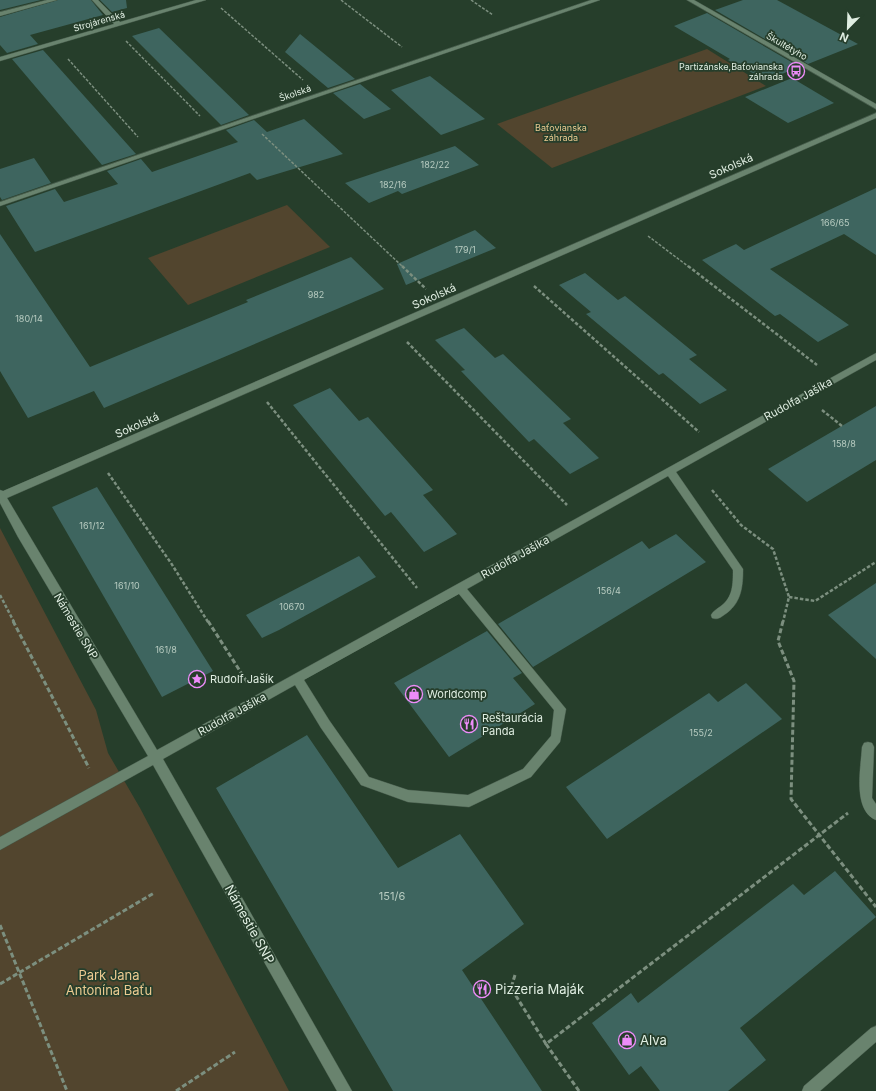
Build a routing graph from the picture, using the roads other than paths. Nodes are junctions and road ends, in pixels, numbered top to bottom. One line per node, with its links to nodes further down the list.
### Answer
1 (54, 0): 6 (street)
2 (95, 0): 7 (street)
3 (203, 0): 7 (street, Strojárenská)
4 (597, 0): 11 (street, Školská)
5 (690, 0): 9 (street, Škultétyho)
6 (0, 14)
7 (115, 26): 8 (street, Strojárenská)
8 (0, 59)
9 (876, 107)
10 (876, 115): 14 (street, Sokolská)
11 (0, 204)
12 (876, 356): 13 (street, Rudolfa Jašíka)
13 (670, 471): 15 (street, Rudolfa Jašíka); 16 (street)
14 (1, 495): 19 (street, Námestie SNP)
15 (460, 588): 17 (street, Rudolfa Jašíka); 17 (street)
16 (716, 615)
17 (297, 678): 19 (street, Rudolfa Jašíka)
18 (868, 747): 20 (street)
19 (154, 757): 21 (street); 23 (street, Námestie SNP)
20 (876, 814)
21 (0, 844)
22 (876, 1033): 24 (street)
23 (345, 1091)
24 (809, 1091)

